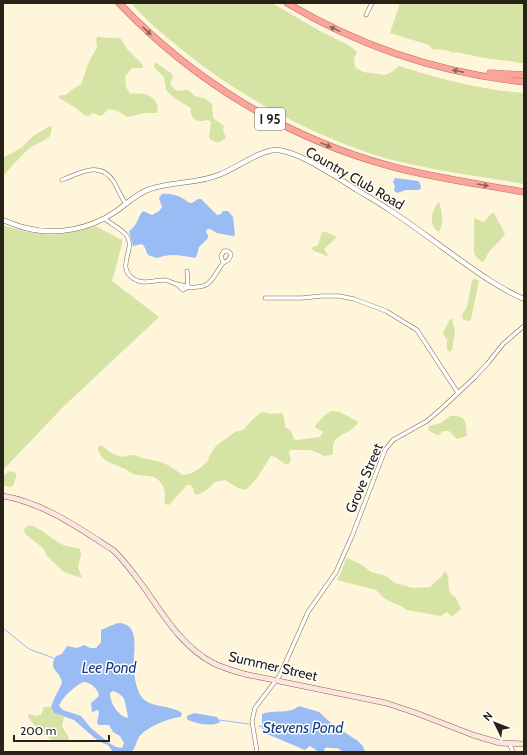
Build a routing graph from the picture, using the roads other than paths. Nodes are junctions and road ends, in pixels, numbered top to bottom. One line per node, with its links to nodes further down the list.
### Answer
1 (119, 3): 9 (highway, I 95, one-way to 9)
2 (287, 3): 5 (highway, one-way to 2)
3 (372, 3): 4 (street)
4 (366, 15)
5 (473, 74): 6 (highway); 7 (highway)
6 (524, 75)
7 (524, 82)
8 (62, 180): 12 (street)
9 (515, 191): 10 (highway, I 95); 11 (highway)
10 (524, 192)
11 (524, 196)
12 (126, 204): 13 (street, Country Club Road); 19 (street, Country Club Road)
13 (105, 219): 14 (street, Country Club Road); 17 (street)
14 (3, 220)
15 (223, 263): 17 (street)
16 (187, 271): 17 (street)
17 (188, 287)
18 (265, 298): 21 (street)
19 (524, 299)
20 (524, 326): 21 (street, Grove Street)
21 (458, 394): 23 (street, Grove Street)
22 (3, 496): 23 (main road, Summer Street)
23 (277, 680): 25 (main road, Summer Street); 26 (street, Grove Street)
24 (524, 744): 25 (main road, Summer Street)
25 (510, 745): 27 (street)
26 (257, 752)
27 (513, 752)

